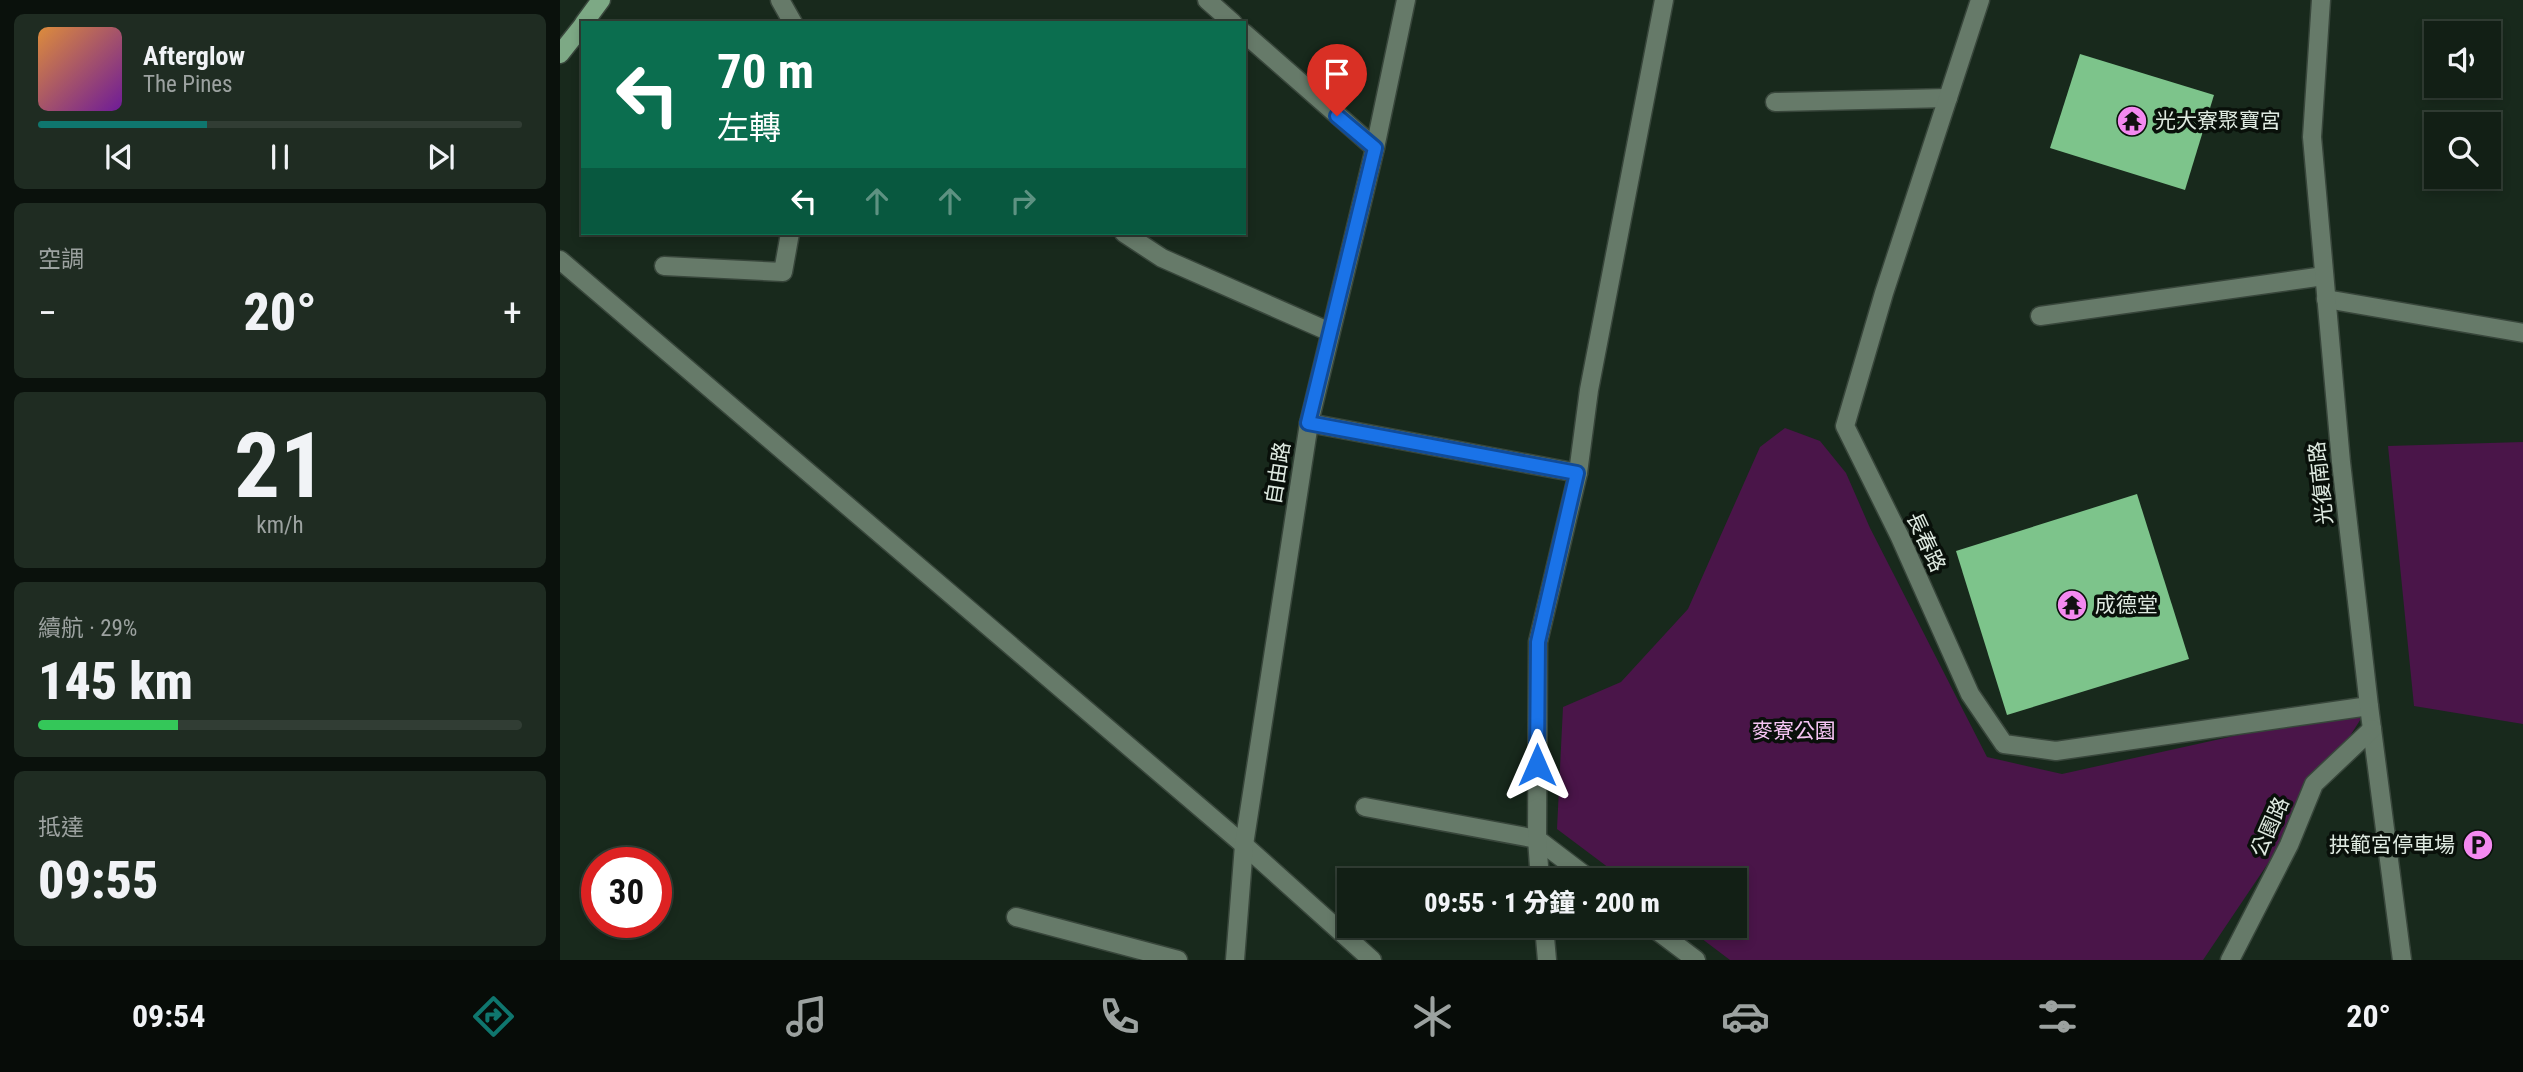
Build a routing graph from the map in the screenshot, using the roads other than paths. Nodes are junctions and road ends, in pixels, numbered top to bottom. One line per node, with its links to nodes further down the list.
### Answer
1 (601, 0): 8 (main road)
2 (780, 0): 9 (street)
3 (1406, 0): 16 (street, 自由路)
4 (1664, 0): 27 (street)
5 (1980, 0): 14 (street, 長春路)
6 (2321, 0): 21 (street, 光復南路)
7 (1213, 2): 10 (street)
8 (585, 21)
9 (792, 21)
10 (1231, 21)
11 (581, 27): 13 (main road)
12 (1246, 35): 16 (street)
13 (560, 54)
14 (1948, 98): 15 (street); 28 (street, 長春路)
15 (1775, 102)
16 (1375, 148): 24 (street, 自由路)
17 (790, 235): 20 (street)
18 (1127, 235): 24 (street)
19 (560, 260): 32 (street)
20 (664, 267)
21 (2325, 275): 22 (street, 光復南路); 23 (street)
22 (2326, 299): 25 (street); 28 (street, 光復南路)
23 (2040, 316)
24 (1330, 332): 26 (street, 自由路)
25 (2523, 333)
26 (1308, 423): 27 (street); 32 (street, 自由路)
27 (1577, 473): 31 (street)
28 (2369, 706): 29 (street, 光復南路)
29 (2372, 729): 43 (street, 公園路); 44 (street, 光復南路)
30 (1365, 807): 31 (street)
31 (1537, 839): 33 (street); 34 (street)
32 (1244, 845): 39 (street, 自由路); 40 (street)
33 (1540, 868)
34 (1575, 868)
35 (1016, 917): 38 (street)
36 (1545, 938): 41 (street)
37 (1667, 938): 42 (street)
38 (1178, 960)
39 (1236, 960)
40 (1373, 960)
41 (1547, 960)
42 (1696, 960)
43 (2230, 960)
44 (2402, 960)

